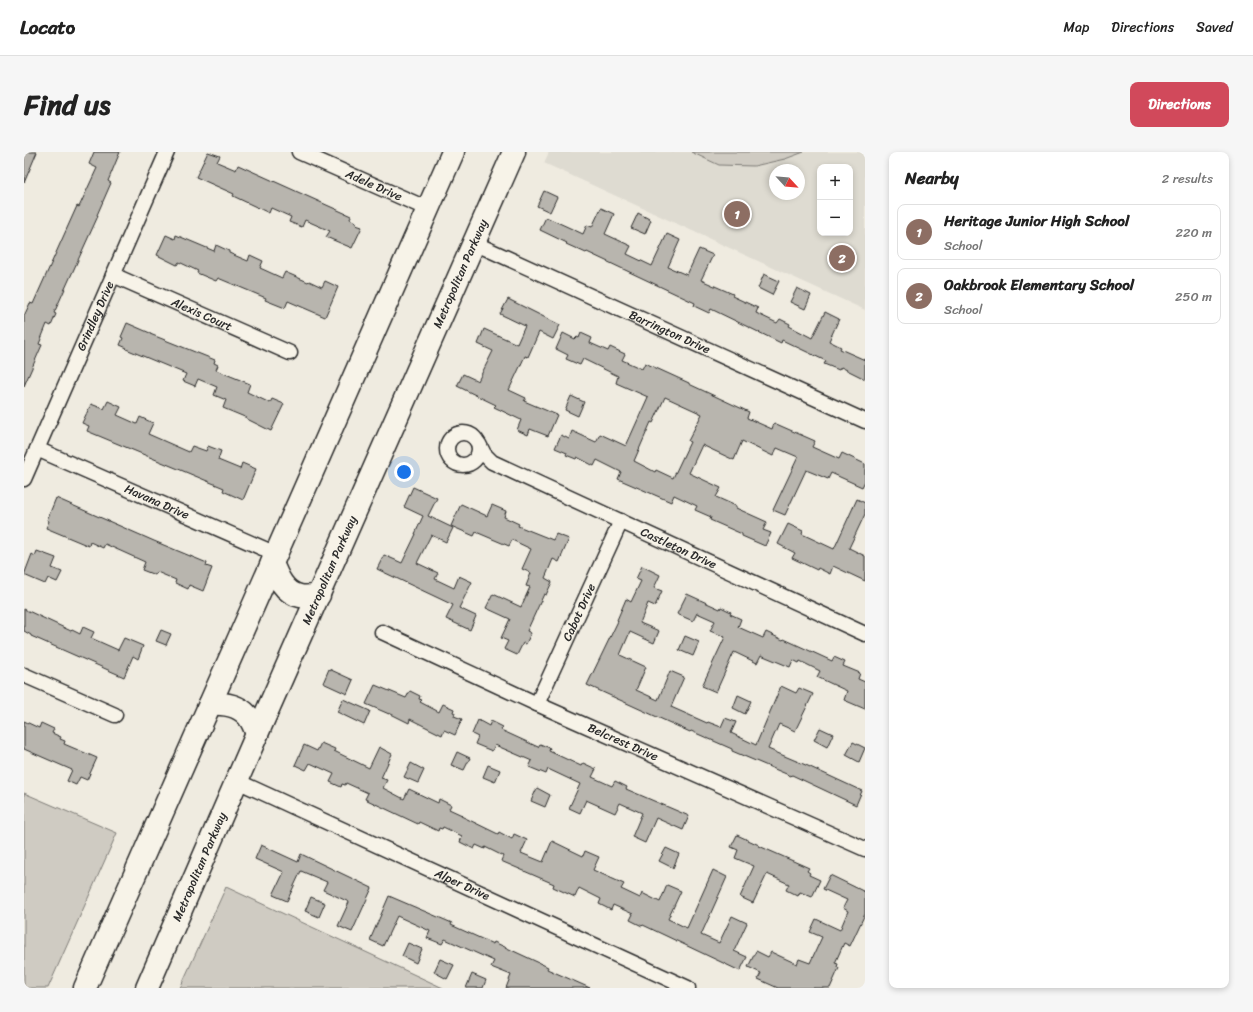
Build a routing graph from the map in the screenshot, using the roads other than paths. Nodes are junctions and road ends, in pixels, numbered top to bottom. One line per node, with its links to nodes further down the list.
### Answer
1 (167, 152): 7 (street, Grindley Drive)
2 (299, 152): 5 (street, Adele Drive)
3 (453, 152): 5 (main road)
4 (514, 152): 6 (main road, Metropolitan Parkway)
5 (428, 209): 16 (main road)
6 (474, 243): 9 (street, Barrington Drive); 17 (main road, Metropolitan Parkway)
7 (113, 275): 8 (street, Alexis Court); 11 (street, Grindley Drive)
8 (290, 353)
9 (865, 422)
10 (479, 444): 12 (street, Castleton Drive); 13 (street); 13 (street, Castleton Drive)
11 (37, 449): 14 (street, Grindley Drive); 16 (street, Havana Drive)
12 (492, 462): 13 (street, Castleton Drive); 15 (street, Castleton Drive)
13 (471, 463)
14 (24, 479)
15 (621, 521): 19 (street, Castleton Drive); 22 (street, Cabot Drive)
16 (274, 559): 17 (main road); 21 (main road)
17 (319, 595): 24 (main road, Metropolitan Parkway)
18 (382, 632): 22 (street, Belcrest Drive)
19 (865, 634)
20 (24, 675): 23 (street)
21 (210, 704): 24 (main road); 27 (main road)
22 (537, 704): 26 (street, Belcrest Drive)
23 (116, 716)
24 (257, 734): 25 (main road, Metropolitan Parkway)
25 (237, 781): 28 (main road, Metropolitan Parkway); 29 (street, Alper Drive)
26 (865, 849)
27 (85, 988)
28 (146, 988)
29 (688, 988)

